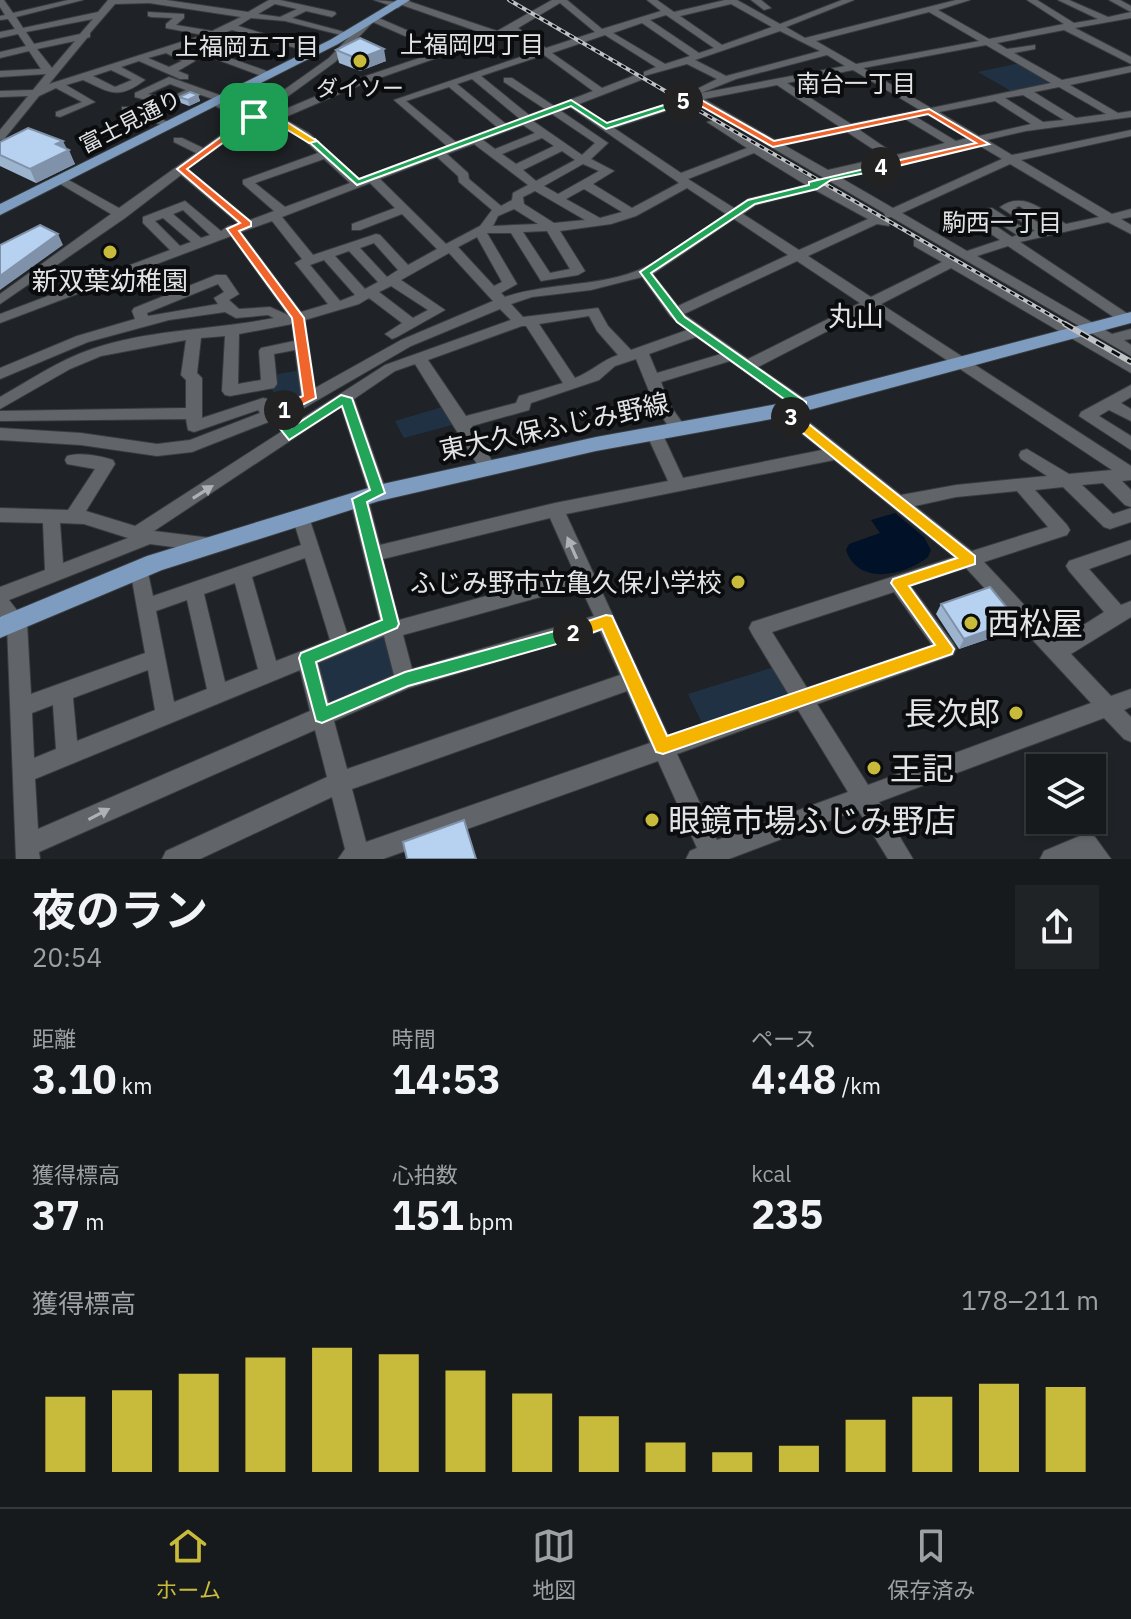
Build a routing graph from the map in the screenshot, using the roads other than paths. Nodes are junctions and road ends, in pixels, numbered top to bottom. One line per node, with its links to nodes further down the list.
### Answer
1 (0, 0): 43 (street)
2 (79, 0): 18 (street)
3 (113, 0): 24 (street); 26 (street)
4 (378, 0): 15 (street)
5 (560, 0): 40 (street); 44 (street)
6 (651, 0): 28 (street)
7 (731, 0): 28 (street); 41 (street)
8 (755, 0): 20 (street)
9 (850, 0): 17 (street)
10 (962, 0): 16 (street)
11 (1031, 0): 38 (street)
12 (1062, 0): 34 (street)
13 (1113, 0): 22 (street)
14 (274, 1): 19 (street); 26 (street)
15 (401, 2): 35 (main road, 富士見通り); 49 (street)
16 (944, 2): 21 (street)
17 (831, 4): 23 (street); 41 (street)
18 (70, 6): 29 (street); 43 (street)
19 (305, 8): 27 (street); 31 (street)
20 (767, 8)
21 (929, 8): 36 (street); 51 (street)
22 (1131, 12): 34 (street)
23 (845, 13)
24 (102, 14): 29 (street); 42 (street)
25 (151, 14): 45 (street)
26 (253, 14): 31 (street); 39 (street)
27 (332, 14)
28 (669, 14): 32 (street); 53 (street)
29 (80, 18): 43 (street)
30 (0, 19): 43 (street)
31 (286, 19): 48 (street)
32 (642, 19): 44 (street); 64 (street)
33 (856, 19): 36 (street)
34 (1106, 19): 38 (street)
35 (372, 21): 46 (street); 48 (main road, 富士見通り); 96 (street)
36 (869, 24): 50 (street)
37 (0, 25): 43 (street)
38 (1069, 26): 51 (street); 67 (street)
39 (232, 27): 45 (street); 56 (street)
40 (512, 28): 49 (street); 57 (street)
41 (777, 28): 50 (street); 53 (street)
42 (90, 30): 43 (street); 74 (street)
43 (21, 31): 47 (street); 52 (street); 61 (street); 74 (street)
44 (602, 31): 57 (street); 70 (street)
45 (215, 34): 55 (street)
46 (408, 34)
47 (0, 35)
48 (348, 35): 56 (main road, 富士見通り)
49 (498, 35): 58 (street)
50 (808, 40): 59 (street)
51 (988, 42): 60 (street); 69 (street)
52 (0, 45)
53 (719, 47): 64 (street)
54 (1032, 47): 60 (street)
55 (166, 49): 63 (street); 72 (street)
56 (317, 51): 76 (main road, 富士見通り)
57 (545, 51): 77 (street); 86 (street)
58 (450, 52): 65 (street); 102 (street)
59 (827, 52): 66 (street); 69 (street)
60 (1006, 52): 83 (street)
61 (0, 55)
62 (216, 56): 76 (street)
63 (137, 57): 68 (street); 72 (street)
64 (692, 58): 70 (street); 80 (street)
65 (461, 59)
66 (788, 61): 78 (street); 80 (street)
67 (1131, 61)
68 (106, 67): 74 (street); 75 (street); 75 (street)
69 (853, 67): 78 (street); 97 (street)
70 (664, 68): 86 (street)
71 (1131, 69): 83 (street)
72 (169, 71): 89 (street)
73 (0, 74): 74 (street)
74 (55, 74): 75 (street); 82 (street); 85 (street); 100 (street)
75 (82, 75)
76 (268, 75): 89 (main road, 富士見通り)
77 (466, 75): 105 (street); 108 (street); 123 (street)
78 (811, 75): 81 (street)
79 (508, 80): 95 (street)
80 (727, 80): 90 (street)
81 (778, 81): 90 (street); 109 (street)
82 (0, 82)
83 (1062, 83): 87 (street); 103 (street)
84 (195, 89): 89 (street)
85 (40, 91): 88 (street); 99 (street)
86 (600, 91): 92 (street)
87 (1024, 91): 91 (street); 106 (street)
88 (0, 94)
89 (223, 98): 104 (street); 107 (main road, 富士見通り)
90 (693, 98): 93 (street); 121 (street)
91 (992, 98): 97 (street); 110 (street)
92 (571, 103): 95 (street); 111 (street)
93 (679, 103): 111 (street); 126 (street)
94 (126, 109): 107 (street)
95 (551, 110): 105 (street); 120 (street)
96 (263, 111): 102 (street); 104 (street)
97 (929, 111): 101 (street); 118 (street)
98 (0, 114): 99 (street)
99 (22, 114): 114 (street)
100 (60, 114)
101 (907, 116): 109 (street); 122 (street)
102 (276, 117): 130 (street)
103 (1126, 118): 106 (street)
104 (252, 119): 128 (street)
105 (526, 120): 108 (street); 112 (street)
106 (1073, 124): 110 (street); 116 (street); 119 (street)
107 (171, 125): 138 (main road, 富士見通り)
108 (505, 128): 115 (street)
109 (849, 128): 121 (street); 131 (street)
110 (1037, 128): 118 (street); 125 (street)
111 (612, 131): 120 (street); 139 (street)
112 (544, 133): 124 (street); 129 (street)
113 (1131, 133): 116 (street)
114 (0, 137)
115 (475, 139): 123 (street); 129 (street)
116 (1104, 139): 119 (street)
117 (178, 140): 128 (street)
118 (980, 141): 122 (street); 132 (street); 137 (street)
119 (1087, 142): 125 (street)
120 (602, 143): 133 (street)
121 (773, 144): 137 (street)
122 (954, 144): 131 (street)
123 (454, 146): 127 (street)
124 (563, 146): 133 (street); 135 (street)
125 (1065, 147): 132 (street)
126 (755, 149): 139 (street); 142 (street)
127 (438, 152): 136 (street); 149 (street)
128 (204, 153): 134 (street)
129 (495, 153): 135 (street)
130 (326, 154): 140 (street); 151 (street)
131 (894, 158): 137 (street)
132 (1011, 159): 155 (street); 156 (street)
133 (583, 160): 141 (street); 143 (street)
134 (181, 169): 148 (street); 159 (street)
135 (515, 169): 143 (street)
136 (371, 177): 140 (street); 146 (street)
137 (830, 177): 142 (street); 155 (street)
138 (61, 180): 147 (main road, 富士見通り); 148 (street)
139 (683, 181): 150 (street); 153 (street)
140 (357, 183): 151 (street)
141 (585, 184): 144 (street); 153 (street)
142 (813, 184): 150 (street); 155 (street)
143 (537, 187): 144 (street); 145 (street)
144 (557, 199): 158 (street)
145 (515, 204): 149 (street); 161 (street)
146 (404, 209): 160 (street); 173 (street)
147 (0, 210)
148 (126, 210): 157 (street); 186 (street)
149 (499, 210): 165 (street)
150 (727, 210): 176 (street); 180 (street)
151 (277, 212): 159 (street); 178 (street)
152 (165, 213): 157 (street); 168 (street); 171 (street)
153 (632, 213): 158 (street)
154 (1131, 213): 156 (street)
155 (884, 216): 176 (street); 177 (street)
156 (1109, 218): 162 (street); 166 (street)
157 (147, 220): 174 (street)
158 (598, 222): 161 (street)
159 (247, 224): 163 (street)
160 (356, 227)
161 (551, 227): 164 (street); 164 (street)
162 (1063, 228): 167 (street); 167 (street)
163 (232, 229): 168 (street); 194 (street)
164 (515, 229): 165 (street)
165 (482, 230): 173 (street); 185 (street)
166 (1131, 230)
167 (1046, 233): 169 (street)
168 (218, 235): 171 (street)
169 (1028, 237): 170 (street); 170 (street)
170 (1009, 241): 177 (street); 197 (street)
171 (198, 242): 174 (street)
172 (351, 246): 175 (street); 179 (street); 181 (street)
173 (448, 248): 179 (street); 185 (street)
174 (177, 250): 193 (street)
175 (327, 255): 178 (street); 184 (street)
176 (796, 256): 187 (street); 191 (street)
177 (958, 259): 187 (street); 199 (street); 199 (street)
178 (310, 260): 188 (street)
179 (407, 272): 181 (street)
180 (642, 272): 182 (street); 191 (street)
181 (389, 282): 184 (street); 198 (street)
182 (540, 292): 185 (street); 192 (street)
183 (181, 293): 189 (street); 190 (street); 196 (street)
184 (366, 294): 188 (street); 198 (street)
185 (499, 296): 195 (street); 203 (street)
186 (0, 300)
187 (870, 303): 210 (street); 211 (street)
188 (337, 306): 194 (street)
189 (228, 307): 190 (street); 194 (street)
190 (198, 310): 196 (street)
191 (675, 313): 201 (street)
192 (556, 315): 195 (street); 207 (street)
193 (0, 319)
194 (293, 319): 200 (street); 205 (street)
195 (524, 321): 209 (street); 215 (street)
196 (144, 322): 213 (street)
197 (1129, 323): 199 (main road, 東大久保ふじみ野線); 204 (street)
198 (412, 324): 203 (street)
199 (1081, 330): 204 (street); 210 (main road, 東大久保ふじみ野線); 212 (street)
200 (232, 331): 202 (street); 205 (street)
201 (698, 331): 207 (street); 208 (street)
202 (194, 335): 220 (street); 222 (street)
203 (399, 339): 209 (street); 217 (street)
204 (1111, 339): 206 (street)
205 (301, 344): 217 (street)
206 (1131, 351)
207 (635, 355): 214 (street); 215 (street)
208 (734, 355): 211 (street); 214 (street)
209 (412, 359): 218 (street); 226 (street)
210 (959, 362): 221 (main road, 東大久保ふじみ野線); 236 (street)
211 (749, 365): 221 (street)
212 (1131, 368)
213 (0, 374)
214 (652, 380): 227 (street)
215 (572, 385): 226 (street)
216 (1131, 390): 219 (street)
217 (309, 398): 223 (street)
218 (346, 398): 230 (street); 241 (street)
219 (1109, 403): 225 (street); 231 (street)
220 (0, 404)
221 (792, 408): 227 (main road, 東大久保ふじみ野線); 232 (street)
222 (192, 413): 223 (street); 224 (street)
223 (272, 415): 229 (street); 230 (street)
224 (0, 416)
225 (1131, 416)
226 (462, 423): 235 (street)
227 (678, 428): 228 (main road, 東大久保ふじみ野線)
228 (654, 433): 235 (main road, 東大久保ふじみ野線); 239 (street)
229 (0, 434)
230 (289, 435): 250 (street, one-way to 230)
231 (1131, 444)
232 (837, 453): 239 (street); 243 (street)
233 (1027, 455): 238 (street)
234 (73, 460): 248 (street)
235 (488, 468): 241 (main road, 東大久保ふじみ野線)
236 (1131, 474): 237 (street)
237 (1107, 477): 238 (street); 242 (street)
238 (1067, 481): 240 (street); 247 (street)
239 (678, 485): 244 (street)
240 (1021, 485): 243 (street); 255 (street)
241 (369, 496): 249 (main road, 東大久保ふじみ野線); 254 (street)
242 (1131, 500)
243 (901, 502): 255 (street)
244 (555, 510): 254 (street); 259 (street, one-way to 244)
245 (0, 515): 246 (street)
246 (51, 515): 248 (street); 257 (street)
247 (1131, 515)
248 (73, 516): 250 (street)
249 (301, 516): 251 (main road, 東大久保ふじみ野線); 253 (street)
250 (143, 535): 251 (street); 257 (street)
251 (211, 545): 256 (main road, 東大久保ふじみ野線)
252 (1131, 547): 265 (street)
253 (311, 549): 258 (street); 269 (street)
254 (374, 554): 268 (street)
255 (970, 560): 260 (street); 270 (street)
256 (139, 569): 264 (street); 267 (main road, 東大久保ふじみ野線)
257 (54, 572): 262 (street)
258 (242, 573): 261 (street); 273 (street)
259 (585, 577): 266 (street); 268 (street)
260 (898, 583): 278 (street); 278 (street)
261 (194, 590): 264 (street); 277 (street)
262 (0, 595)
263 (0, 602): 267 (street)
264 (147, 606): 271 (street)
265 (1124, 611): 270 (street)
266 (606, 621): 274 (street); 275 (street)
267 (9, 626): 280 (street)
268 (392, 627): 269 (street); 274 (street)
269 (341, 644): 272 (street)
270 (1057, 652): 281 (street)
271 (155, 658): 276 (street); 282 (street)
272 (307, 658): 273 (street); 283 (street)
273 (269, 673): 277 (street)
274 (405, 680): 283 (street)
275 (632, 680): 285 (street); 288 (street)
276 (62, 694): 280 (street); 286 (street)
277 (218, 694): 282 (street)
278 (801, 698): 285 (street); 289 (street)
279 (1131, 698): 281 (street)
280 (19, 708): 287 (street)
281 (1107, 708): 284 (street); 289 (street)
282 (166, 715): 286 (street)
283 (322, 716): 288 (street); 290 (street, one-way to 283)
284 (1131, 732)
285 (663, 746): 291 (street); 292 (street)
286 (67, 755): 287 (street)
287 (23, 773): 290 (street)
288 (338, 783): 292 (street); 293 (street)
289 (863, 799): 291 (street); 294 (street)
290 (28, 852)
291 (708, 857)
292 (355, 858)
293 (174, 859)
294 (901, 859)
295 (1052, 859): 296 (street)
296 (1099, 859)

